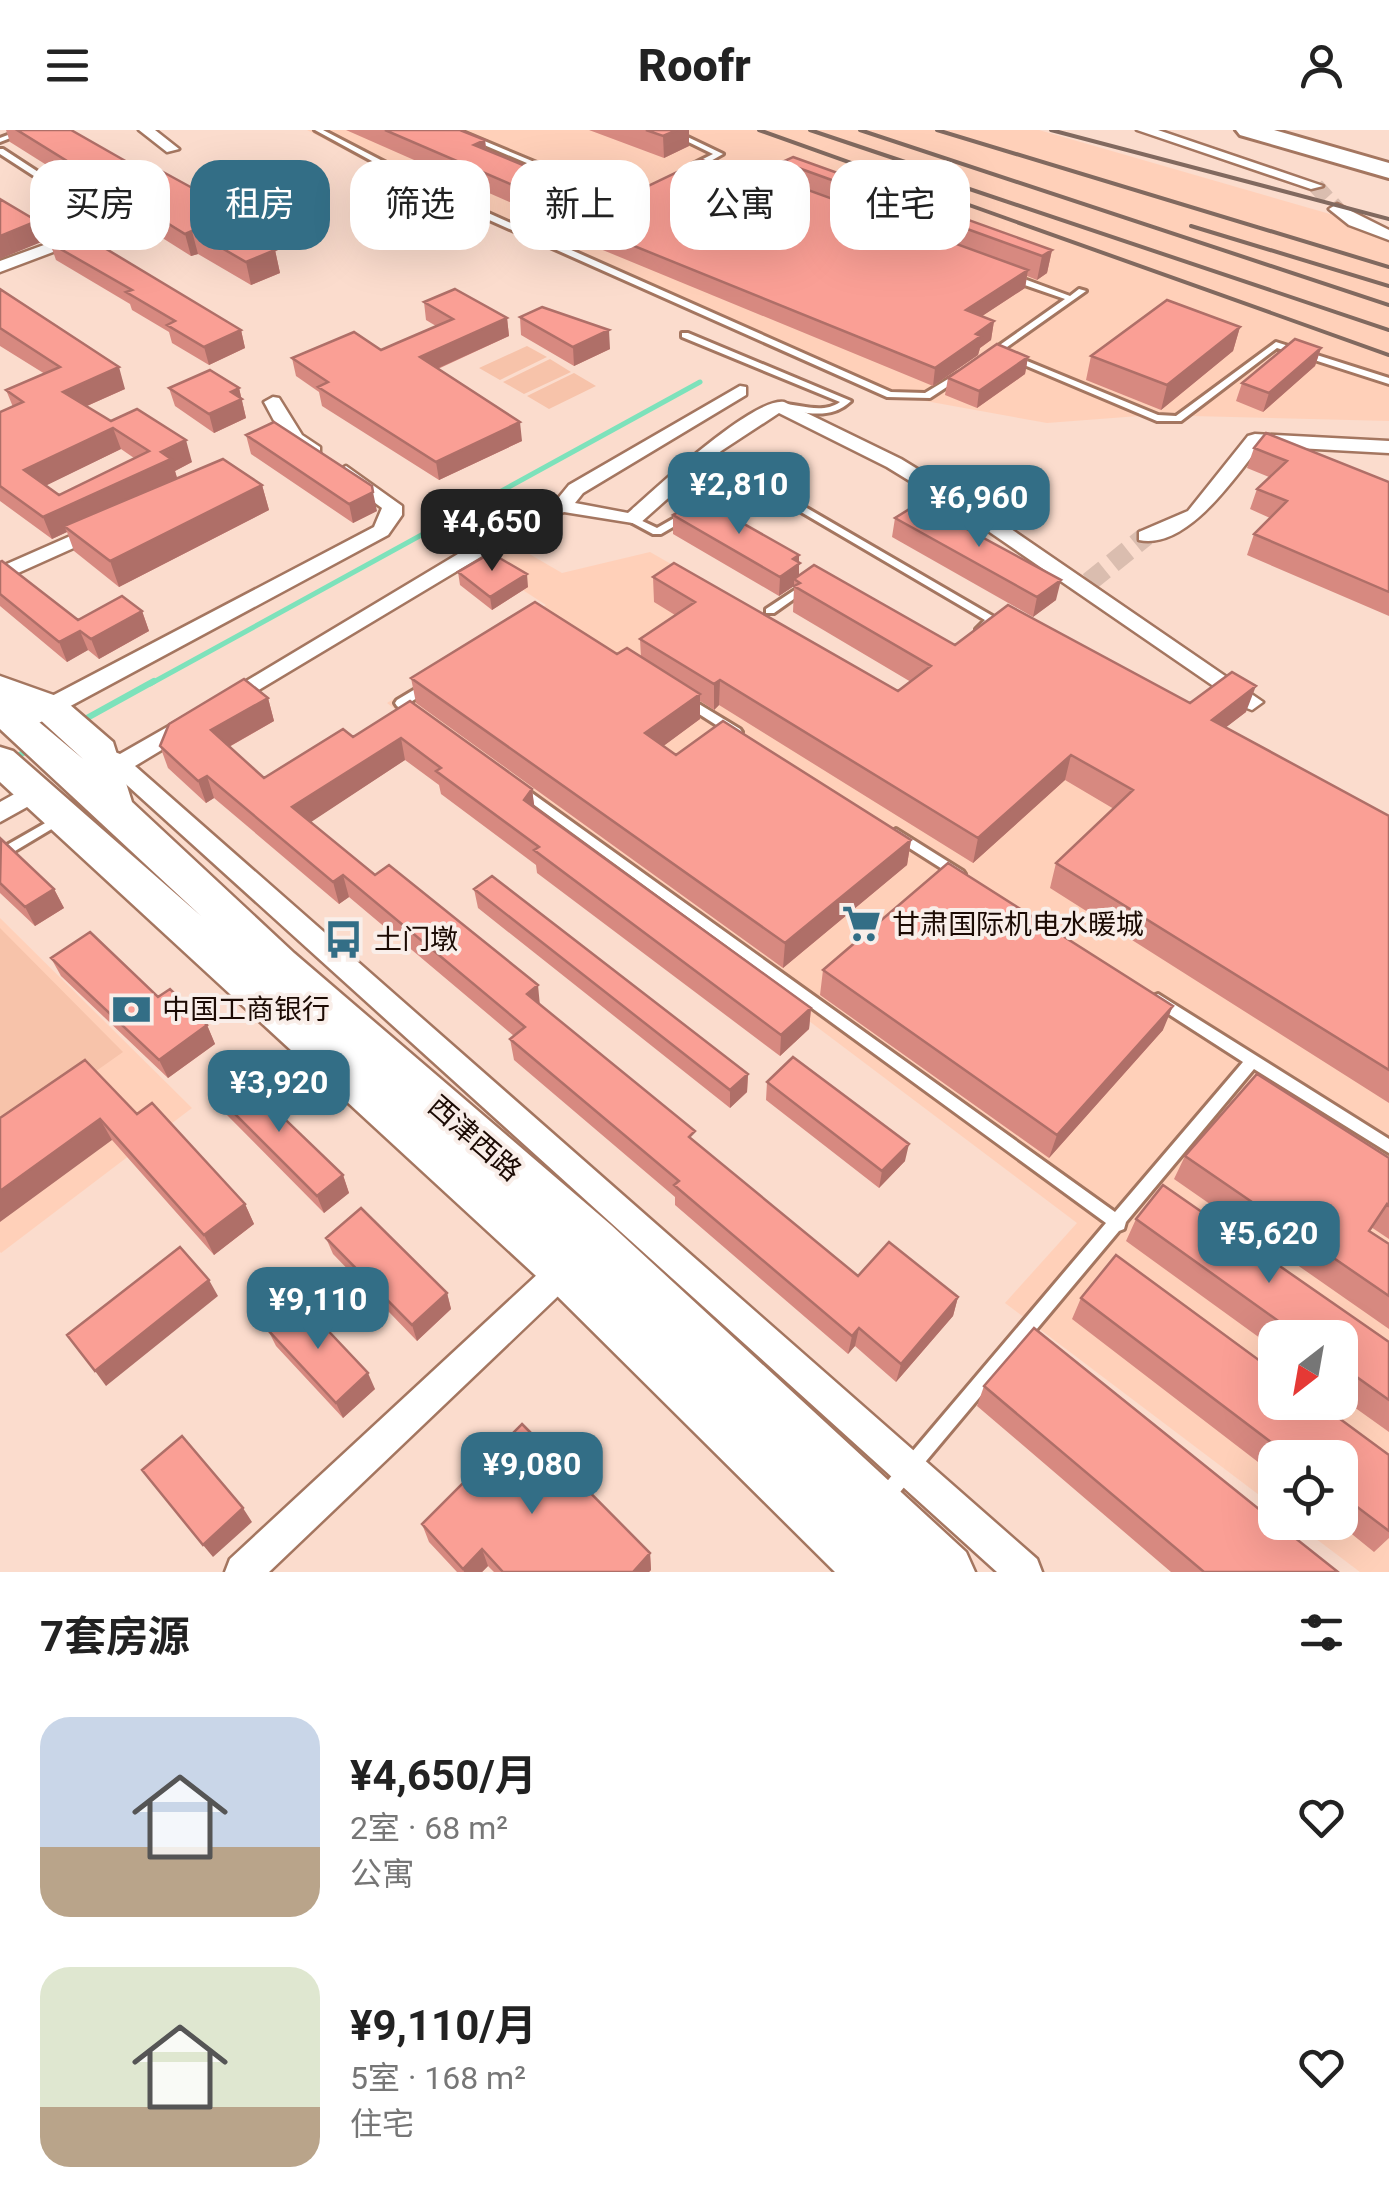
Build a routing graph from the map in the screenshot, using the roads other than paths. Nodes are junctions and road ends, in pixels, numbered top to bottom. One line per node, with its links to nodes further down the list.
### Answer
1 (28, 130): 9 (lane)
2 (146, 130): 10 (street)
3 (318, 130): 19 (lane)
4 (452, 130): 12 (lane)
5 (667, 130): 13 (lane)
6 (1144, 130): 17 (street)
7 (1248, 130): 16 (highway)
8 (1278, 130): 14 (highway)
9 (0, 140)
10 (172, 149)
11 (0, 151): 15 (lane)
12 (524, 160)
13 (707, 160)
14 (1389, 162)
15 (30, 170)
16 (1389, 171)
17 (1316, 186)
18 (1337, 209): 20 (street)
19 (510, 226)
20 (1389, 235)
21 (45, 250): 23 (street)
22 (565, 250): 30 (lane)
23 (0, 267)
24 (997, 272): 26 (lane)
25 (1082, 292): 26 (lane)
26 (1071, 299): 28 (lane)
27 (686, 336): 34 (lane)
28 (996, 351): 29 (lane); 31 (lane)
29 (981, 362)
30 (966, 372)
31 (1389, 381)
32 (740, 391): 36 (street)
33 (272, 402): 52 (street)
34 (778, 406): 40 (street); 49 (street)
35 (1389, 447): 41 (street)
36 (562, 506): 40 (street); 52 (street)
37 (702, 507): 39 (lane); 40 (lane); 45 (lane)
38 (124, 517): 42 (street)
39 (719, 517)
40 (632, 520)
41 (1146, 536)
42 (0, 575)
43 (821, 576): 44 (lane)
44 (770, 611)
45 (962, 643)
46 (433, 682): 50 (lane)
47 (0, 688): 52 (main road)
48 (681, 697): 51 (lane)
49 (1252, 702)
50 (433, 726)
51 (748, 740)
52 (49, 758): 55 (lane); 61 (main road, 西津西路); 62 (street); 63 (main road, 西津西路)
53 (513, 784): 60 (lane)
54 (883, 825): 56 (lane)
55 (0, 856)
56 (967, 879)
57 (1152, 996): 58 (lane)
58 (1252, 1060): 59 (lane); 60 (lane)
59 (1389, 1147)
60 (1119, 1224): 62 (lane)
61 (564, 1269): 64 (street); 65 (main road, 西津西路)
62 (906, 1466): 63 (lane); 67 (street)
63 (877, 1507): 66 (main road, 西津西路)
64 (243, 1572)
65 (876, 1572)
66 (946, 1572)
67 (1024, 1572)

